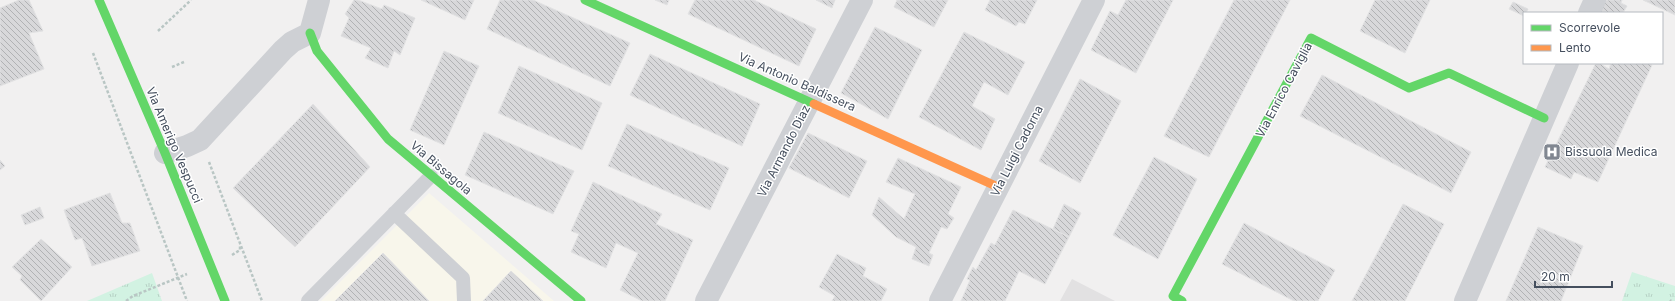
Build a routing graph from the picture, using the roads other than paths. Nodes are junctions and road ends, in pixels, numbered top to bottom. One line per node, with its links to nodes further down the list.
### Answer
1 (99, 0): 12 (street, Via Amerigo Vespucci)
2 (319, 0): 8 (street)
3 (585, 0): 10 (street, Via Antonio Baldissera)
4 (862, 0): 10 (street, Via Armando Diaz)
5 (1094, 0): 14 (street, Via Luigi Cadorna)
6 (1595, 0): 7 (street)
7 (1589, 12)
8 (310, 33): 12 (street); 13 (street, Via Bissagola)
9 (1568, 64): 11 (street)
10 (810, 101): 14 (street, Via Antonio Baldissera); 20 (street, Via Armando Diaz)
11 (1544, 118): 22 (street, Via Enrico Caviglia); 23 (street)
12 (165, 153): 16 (street, Via Amerigo Vespucci)
13 (431, 176): 15 (lane); 19 (street, Via Bissagola)
14 (998, 187): 21 (street, Via Luigi Cadorna)
15 (394, 213): 17 (lane); 18 (lane)
16 (225, 301)
17 (308, 301)
18 (464, 301)
19 (581, 301)
20 (706, 301)
21 (940, 301)
22 (1182, 301)
23 (1464, 301)

